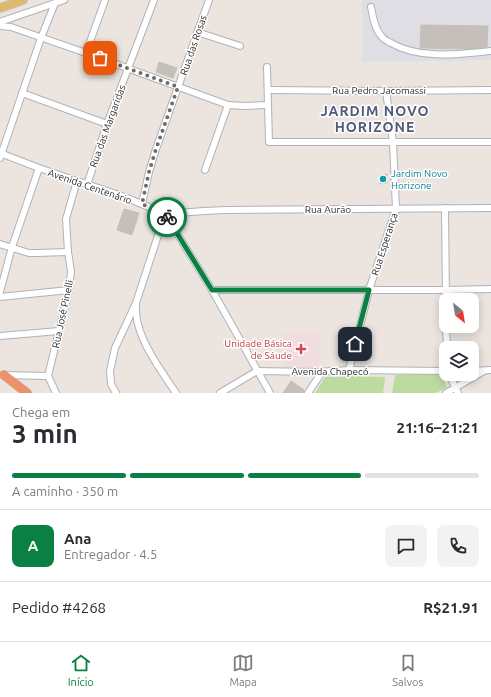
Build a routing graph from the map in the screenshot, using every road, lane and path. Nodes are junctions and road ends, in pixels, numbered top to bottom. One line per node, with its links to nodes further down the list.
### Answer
1 (23, 0): 7 (main road)
2 (64, 0): 6 (street)
3 (105, 0): 15 (street)
4 (154, 0): 17 (street, Rua das Margaridas)
5 (209, 0): 11 (street, Rua das Rosas)
6 (55, 3): 9 (street); 12 (street)
7 (3, 5)
8 (371, 7): 14 (street)
9 (0, 22)
10 (0, 26): 12 (street)
11 (197, 32): 13 (street); 18 (street, Rua das Rosas)
12 (41, 38): 15 (street); 22 (street)
13 (240, 46)
14 (491, 51)
15 (86, 53): 17 (street)
16 (267, 67): 19 (street)
17 (128, 69): 18 (street); 25 (street, Rua das Margaridas)
18 (178, 87): 23 (street); 33 (street, Rua das Rosas)
19 (268, 90): 21 (street, Rua Pedro Jacomassi); 24 (street)
20 (491, 90): 21 (street, Rua Pedro Jacomassi)
21 (386, 91): 26 (street, Rua Esperança)
22 (22, 93): 25 (street); 28 (street)
23 (228, 105): 24 (street); 30 (street)
24 (268, 105): 26 (street)
25 (107, 124): 32 (street, Rua das Margaridas)
26 (393, 142): 27 (street); 36 (street, Rua Esperança)
27 (491, 142)
28 (1, 154): 29 (street, Avenida Centenário)
29 (39, 168): 31 (street, Avenida Centenário); 39 (street)
30 (205, 170)
31 (77, 181): 32 (street, Avenida Centenário); 40 (street, Rua José Pinelli)
32 (87, 185): 33 (street, Avenida Centenário)
33 (142, 204): 37 (street, Avenida Centenário)
34 (445, 208): 35 (street, Rua Aurão); 36 (street, Rua Aurão); 45 (street)
35 (491, 208)
36 (396, 209): 37 (street, Rua Aurão); 44 (street, Rua Esperança)
37 (165, 214): 43 (street); 48 (street)
38 (0, 244): 39 (street)
39 (12, 247): 40 (street); 46 (street)
40 (68, 252): 42 (street, Rua José Pinelli)
41 (491, 289): 45 (street)
42 (69, 290): 47 (street); 49 (street, Rua José Pinelli)
43 (212, 290): 44 (street); 54 (street)
44 (369, 290): 45 (street); 51 (street, Rua Esperança)
45 (446, 290)
46 (0, 292)
47 (0, 297)
48 (136, 303): 64 (street); 65 (street)
49 (59, 331): 50 (street); 59 (street, Rua José Pinelli)
50 (0, 336)
51 (348, 370): 52 (street, Avenida Chapecó); 57 (street, Avenida Chapecó)
52 (439, 370)
53 (491, 370): 56 (street)
54 (257, 371): 57 (street, Avenida Chapecó); 66 (street); 67 (street)
55 (479, 371): 56 (street)
56 (484, 371): 61 (street)
57 (322, 372): 68 (street)
58 (2, 373): 59 (street); 62 (highway)
59 (48, 376): 63 (street)
60 (452, 381): 61 (street)
61 (457, 390): 69 (street)
62 (27, 393)
63 (56, 393)
64 (116, 393)
65 (176, 393)
66 (220, 393)
67 (270, 393)
68 (308, 393)
69 (446, 393)

